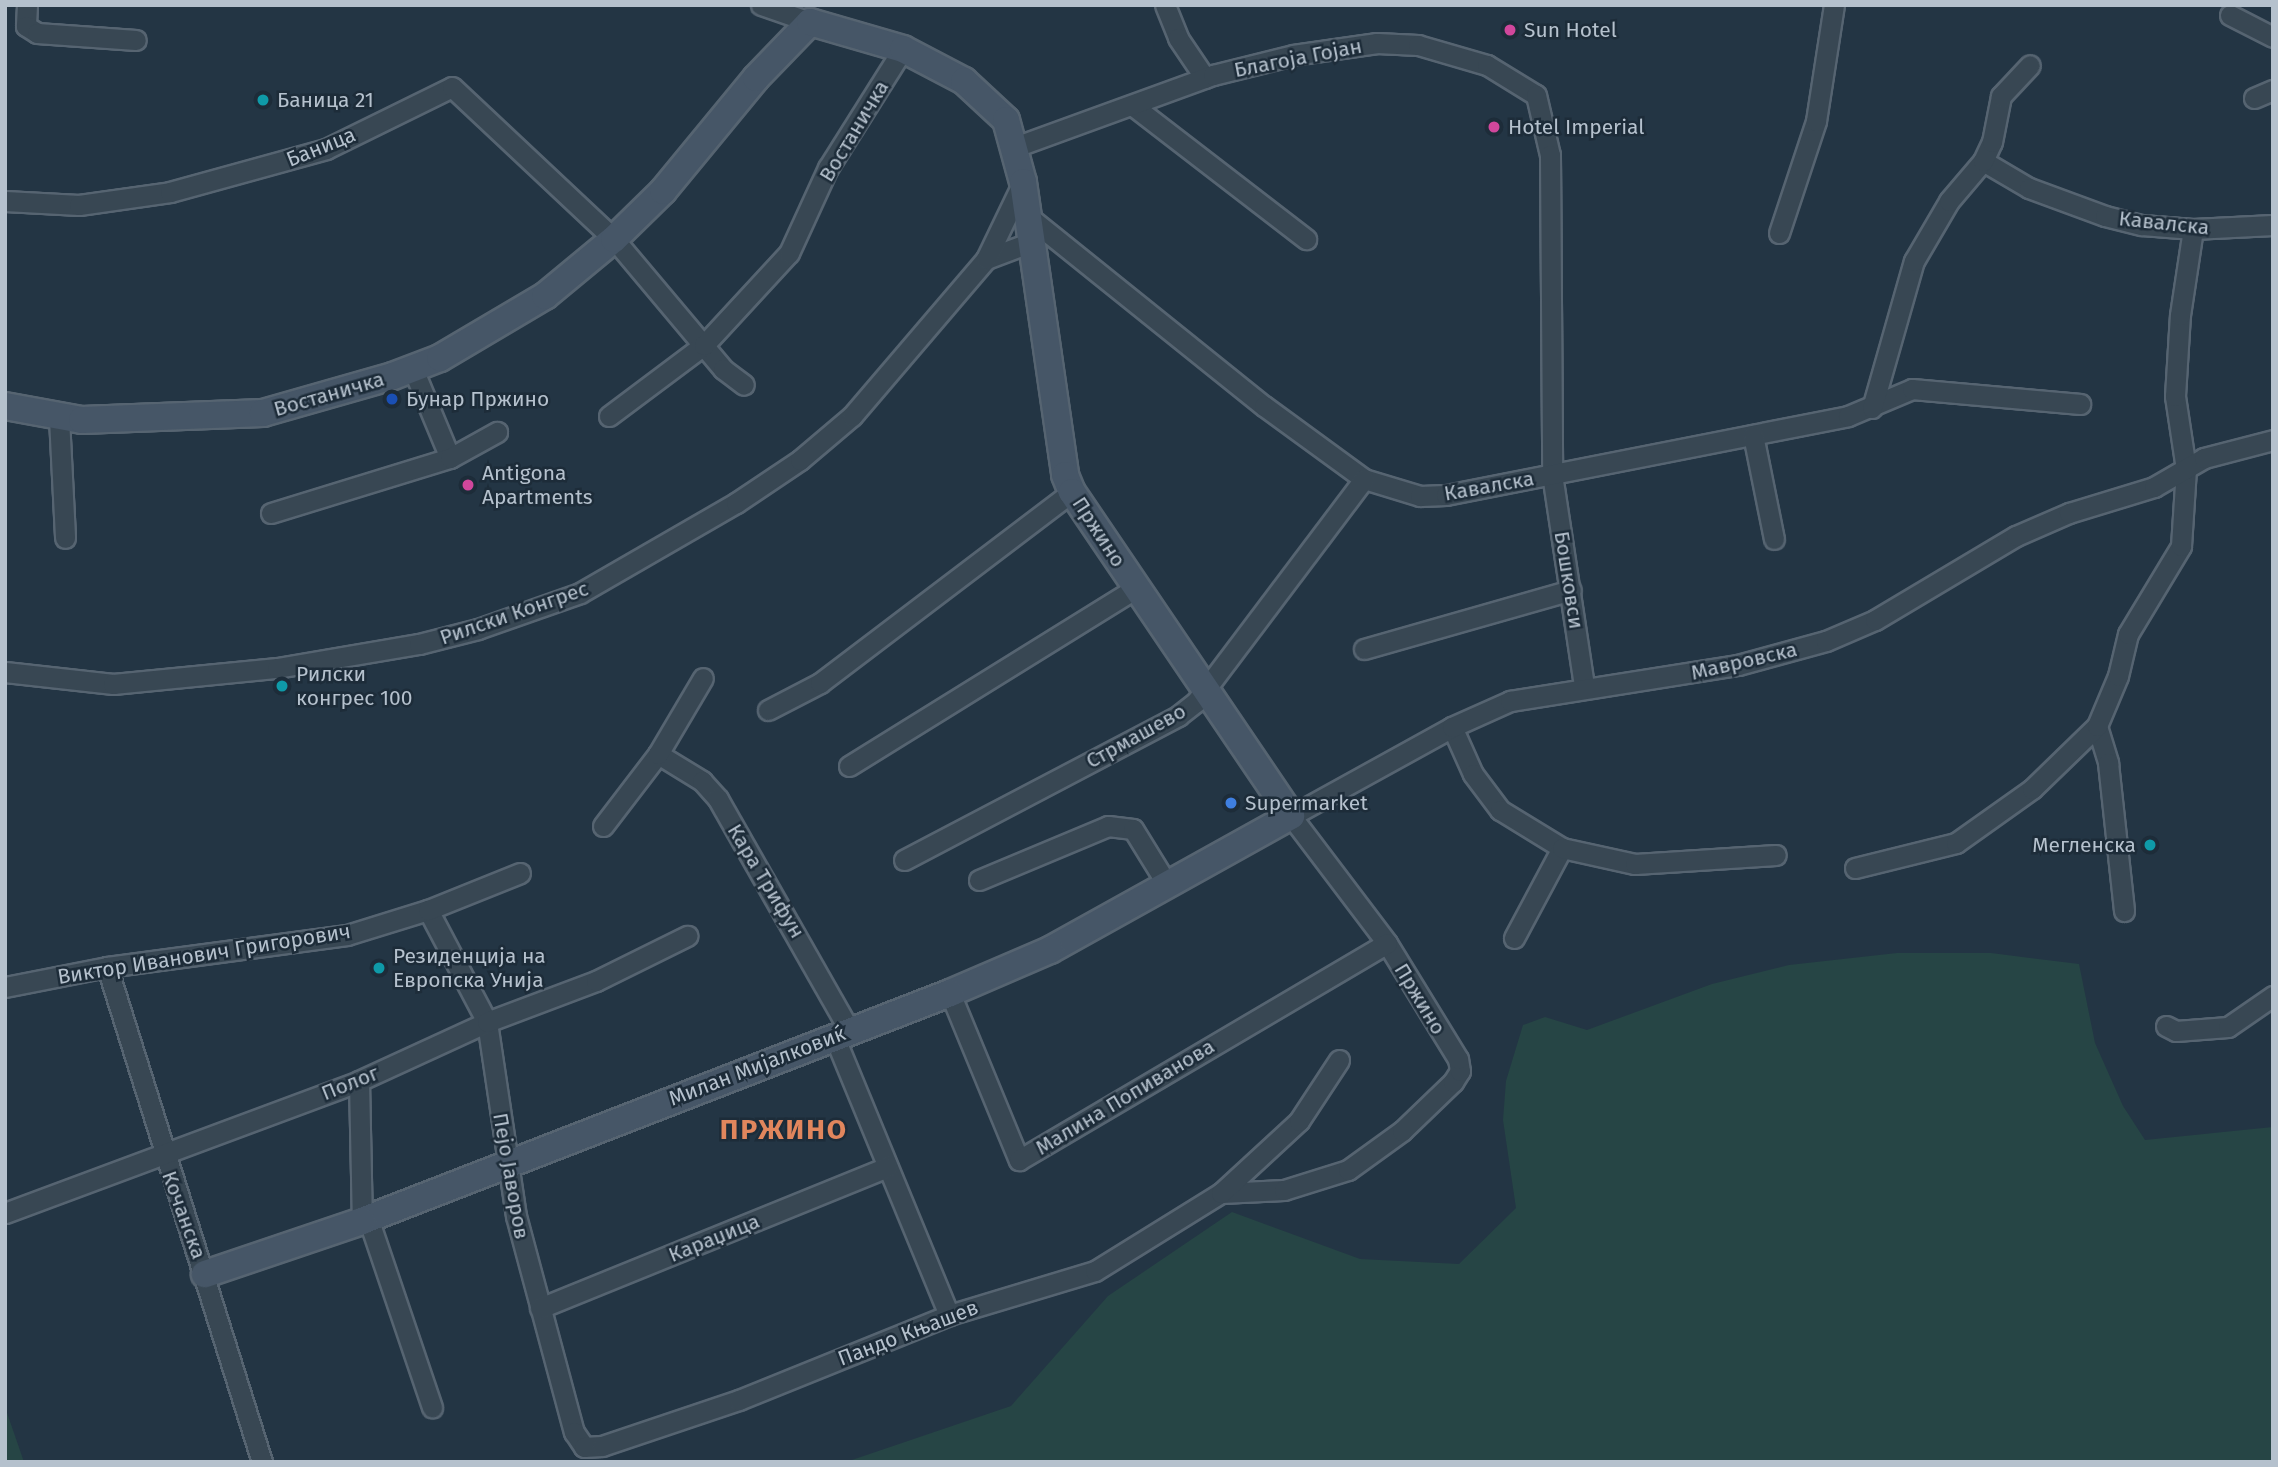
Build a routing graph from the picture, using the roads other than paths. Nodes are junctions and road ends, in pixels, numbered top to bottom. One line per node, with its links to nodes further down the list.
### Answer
1 (27, 5): 8 (street)
2 (761, 5): 6 (street)
3 (1165, 5): 11 (street)
4 (1834, 5): 20 (street)
5 (2230, 15): 7 (street)
6 (810, 22): 9 (street, Пржино); 21 (street, Востаничка)
7 (2273, 37)
8 (136, 40)
9 (903, 49): 13 (street, Пржино); 25 (street, Востаничка)
10 (2030, 65): 14 (street)
11 (1205, 78): 12 (street, Благоја Гојан); 38 (street, Благоја Гојан)
12 (1132, 105): 13 (street, Благоја Гојан); 22 (street)
13 (1015, 147): 15 (street, Пржино)
14 (1983, 161): 19 (street, Кавалска); 30 (street)
15 (1023, 182): 17 (street, Пржино); 24 (street, Рилски Конгрес)
16 (5, 201): 21 (street, Баница)
17 (1025, 214): 23 (street, Пржино); 39 (street, Кавалска)
18 (2273, 225): 19 (street, Кавалска)
19 (2193, 229): 37 (street)
20 (1779, 233)
21 (614, 239): 25 (street); 26 (street, Востаничка)
22 (1306, 239)
23 (1029, 243): 24 (street, Рилски Конгрес); 40 (street, Пржино)
24 (986, 259): 47 (street, Рилски Конгрес)
25 (704, 345): 27 (street); 31 (street, Востаничка)
26 (412, 369): 32 (street, Востаничка); 36 (street)
27 (744, 385)
28 (2080, 404): 30 (street, Кавалска)
29 (5, 406): 32 (street, Востаничка)
30 (1872, 408): 34 (street, Кавалска)
31 (609, 416)
32 (59, 418): 42 (street)
33 (497, 432): 36 (street)
34 (1753, 435): 38 (street, Кавалска); 43 (street)
35 (2273, 440): 37 (street, Мавровска)
36 (450, 458): 41 (street)
37 (2186, 469): 49 (street, Мавровска); 52 (street)
38 (1552, 474): 39 (street, Кавалска); 45 (street, Бошковси)
39 (1364, 479): 50 (street, Стрмашево)
40 (1072, 492): 44 (street, Пржино); 51 (street)
41 (271, 513)
42 (65, 537)
43 (1774, 539)
44 (1136, 588): 50 (street, Пржино); 55 (street)
45 (1571, 590): 46 (street); 49 (street, Бошковси)
46 (1364, 649)
47 (5, 672)
48 (703, 678): 54 (street)
49 (1584, 686): 53 (street, Мавровска)
50 (1204, 690): 56 (street, Пржино); 60 (street, Стрмашево)
51 (768, 710)
52 (2097, 726): 61 (street); 66 (street)
53 (1452, 727): 56 (street, Мавровска); 58 (street)
54 (658, 754): 57 (street); 76 (street, Кара Трифун)
55 (849, 766)
56 (1291, 816): 64 (street, Милан Мијалковиќ); 69 (street, Пржино)
57 (603, 826)
58 (1562, 848): 59 (street); 68 (street)
59 (1776, 855)
60 (904, 860)
61 (1856, 867)
62 (520, 873): 65 (street, Виктор Иванович Григорович)
63 (979, 880): 64 (street)
64 (1168, 886): 72 (street, Милан Мијалковиќ)
65 (428, 910): 70 (street, Виктор Иванович Григорович); 74 (street, Пејо Јаворов)
66 (2124, 911)
67 (687, 936): 74 (street, Полог)
68 (1514, 938)
69 (1387, 943): 72 (street, Малина Попиванова); 78 (street, Пржино)
70 (107, 967): 71 (street, Виктор Иванович Григорович); 80 (street, Кочанска)
71 (5, 987)
72 (950, 993): 76 (street, Милан Мијалковиќ)
73 (2273, 996): 75 (street)
74 (487, 1022): 79 (street, Полог); 81 (street, Пејо Јаворов)
75 (2166, 1026)
76 (842, 1033): 81 (street, Милан Мијалковиќ); 82 (street, Кара Трифун)
77 (1339, 1060): 83 (street, Пандо Књашев)
78 (1460, 1071): 83 (street, Пандо Књашев)
79 (359, 1081): 80 (street, Полог); 85 (street)
80 (163, 1155): 84 (street, Полог); 86 (street, Кочанска)
81 (508, 1163): 85 (street, Милан Мијалковиќ); 87 (street, Пејо Јаворов)
82 (888, 1167): 87 (street, Караџица); 88 (street, Кара Трифун)
83 (1221, 1193): 88 (street, Пандо Књашев)
84 (5, 1213)
85 (365, 1220): 86 (street, Милан Мијалковиќ); 89 (street)
86 (205, 1274): 91 (street, Кочанска)
87 (540, 1308): 90 (street, Пејо Јаворов)
88 (949, 1315): 90 (street, Пандо Књашев)
89 (432, 1407)
90 (584, 1447)
91 (262, 1462)

